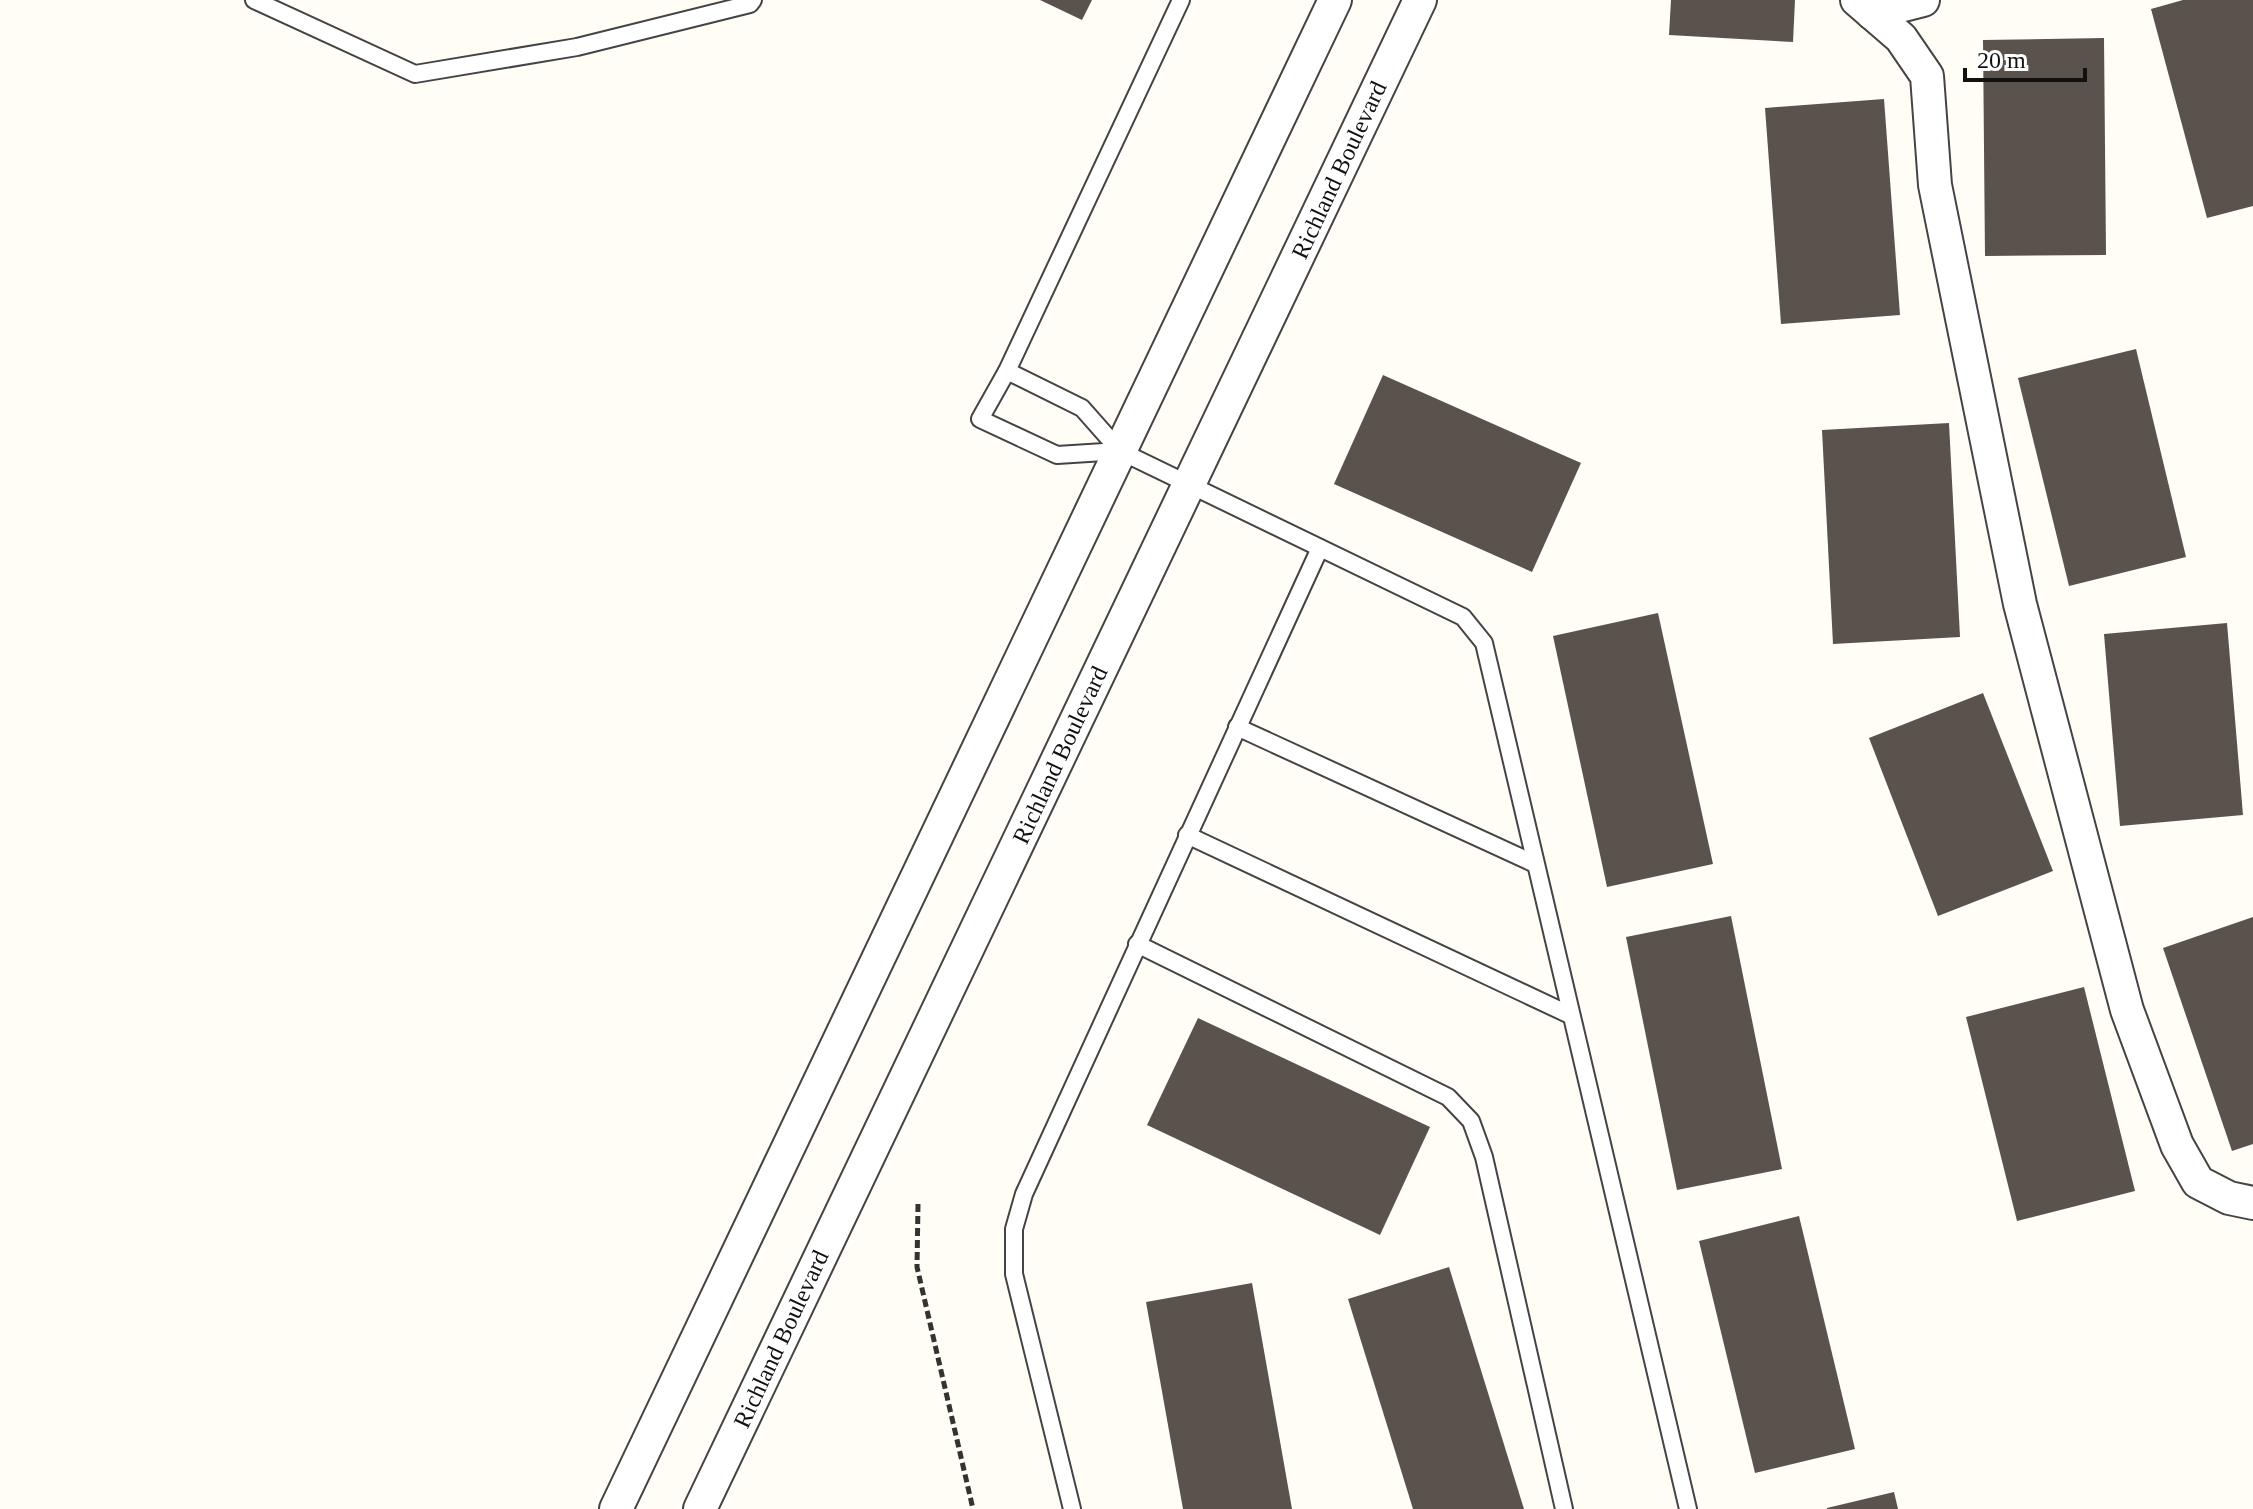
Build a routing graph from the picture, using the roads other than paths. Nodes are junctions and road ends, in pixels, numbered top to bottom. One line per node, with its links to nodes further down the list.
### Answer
1 (254, 0): 2 (lane)
2 (753, 0)
3 (1181, 0): 8 (lane)
4 (1335, 0): 9 (street)
5 (1420, 0): 10 (street, Richland Boulevard)
6 (1923, 0): 7 (street)
7 (1864, 6): 17 (street)
8 (1007, 371): 9 (lane); 9 (lane)
9 (1120, 451): 10 (lane); 18 (street)
10 (1190, 483): 11 (lane); 19 (street, Richland Boulevard)
11 (1320, 548): 12 (lane); 14 (lane)
12 (1237, 727): 13 (lane); 14 (lane)
13 (1187, 835): 15 (lane); 16 (lane)
14 (1533, 863): 16 (lane)
15 (1137, 944): 20 (lane); 21 (lane)
16 (1570, 1015): 22 (lane)
17 (2253, 1203)
18 (616, 1509)
19 (700, 1509)
20 (1072, 1509)
21 (1564, 1509)
22 (1688, 1509)

